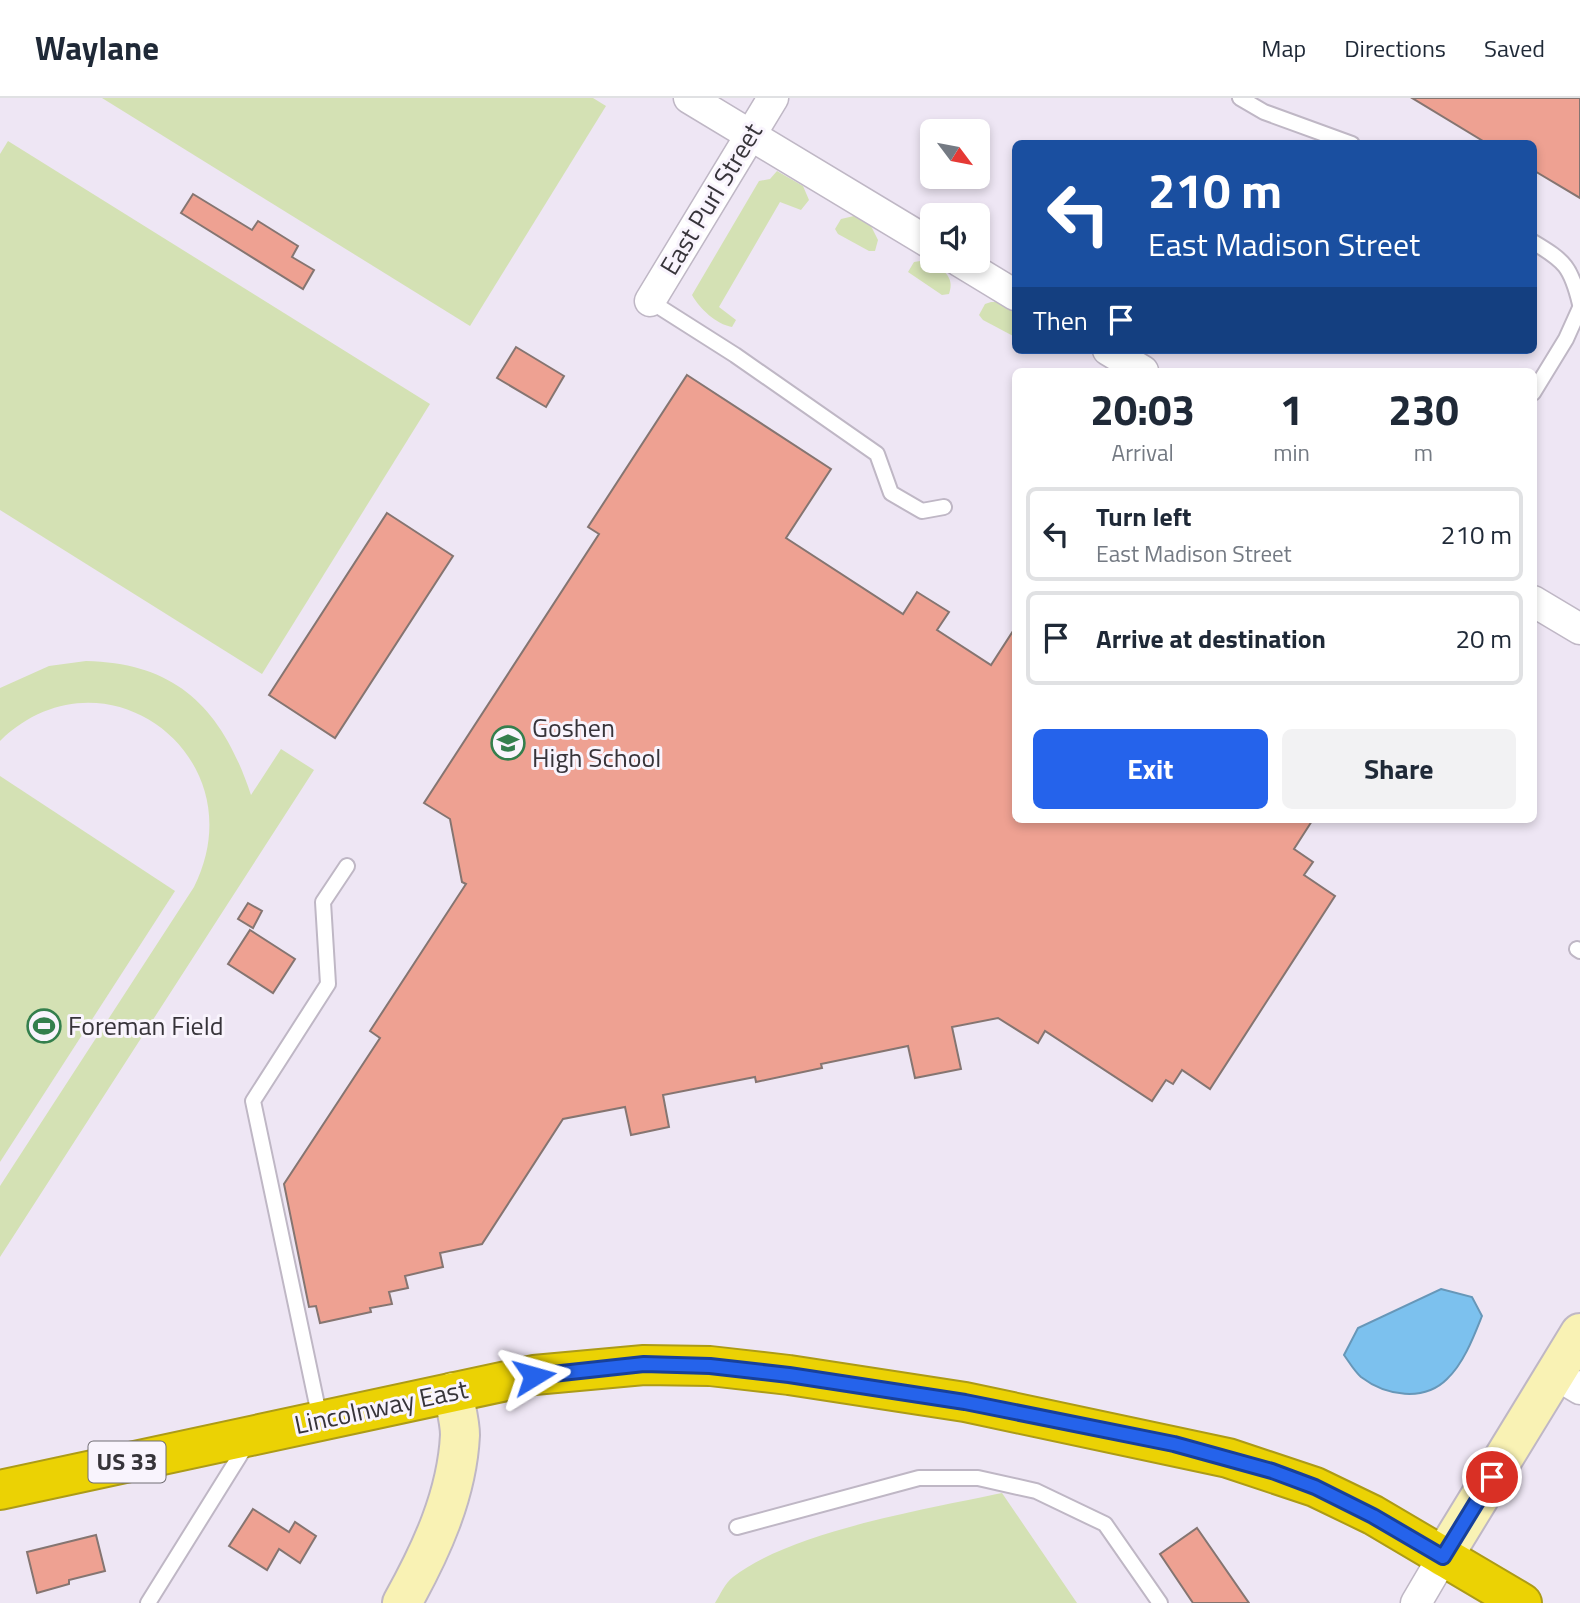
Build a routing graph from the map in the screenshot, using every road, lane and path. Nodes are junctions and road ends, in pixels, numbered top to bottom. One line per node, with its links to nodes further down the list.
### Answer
1 (689, 98): 4 (street)
2 (773, 98): 4 (street, East Purl Street)
3 (1240, 98): 5 (lane)
4 (751, 135): 6 (street); 10 (street, East Purl Street)
5 (1341, 140)
6 (920, 237)
7 (1537, 244): 11 (lane)
8 (979, 273): 9 (street)
9 (1012, 293)
10 (650, 301): 15 (lane)
11 (1580, 306): 14 (lane)
12 (1115, 354): 13 (street)
13 (1138, 368)
14 (1537, 386)
15 (944, 507)
16 (1537, 603): 17 (street)
17 (1580, 629)
18 (347, 866): 22 (lane)
19 (1580, 1333): 20 (main road)
20 (1568, 1381): 26 (main road)
21 (453, 1392): 22 (highway, Lincolnway East / US 33); 26 (highway, Lincolnway East / US 33); 28 (main road)
22 (320, 1420): 23 (highway, Lincolnway East / US 33)
23 (253, 1434): 24 (highway, Lincolnway East / US 33); 27 (lane)
24 (0, 1490)
25 (737, 1527): 29 (lane)
26 (1443, 1557): 30 (street); 31 (highway, Lincolnway East / US 33)
27 (148, 1603)
28 (402, 1603)
29 (1160, 1603)
30 (1416, 1603)
31 (1522, 1603)

